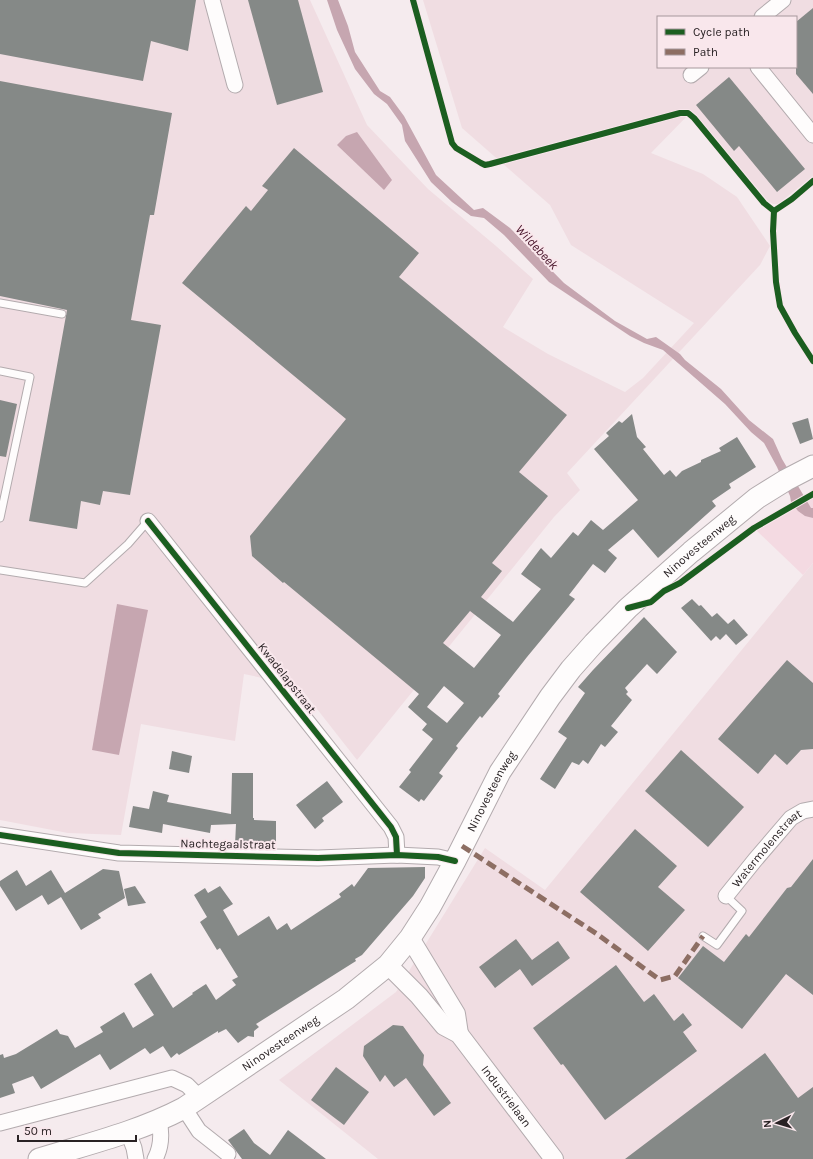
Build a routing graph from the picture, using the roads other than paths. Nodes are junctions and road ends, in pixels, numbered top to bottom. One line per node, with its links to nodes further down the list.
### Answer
1 (212, 0): 5 (street)
2 (783, 0): 3 (street)
3 (763, 16)
4 (759, 68): 6 (street)
5 (235, 85)
6 (813, 135)
7 (0, 303): 8 (lane)
8 (62, 314)
9 (0, 371): 11 (lane)
10 (813, 466): 17 (main road, Ninovesteenweg)
11 (0, 518)
12 (148, 521): 13 (lane); 16 (street, Kwadelapstraat)
13 (0, 570)
14 (813, 809): 18 (street, Watermolenstraat)
15 (0, 836): 16 (street, Nachtegaalstraat)
16 (397, 855): 17 (street, Nachtegaalstraat)
17 (455, 861): 20 (main road, Ninovesteenweg)
18 (726, 896): 19 (lane)
19 (703, 936)
20 (410, 938): 21 (main road, Ninovesteenweg); 22 (street, Industrielaan)
21 (388, 965): 22 (street, Industrielaan); 23 (main road, Ninovesteenweg)
22 (459, 1034): 31 (street, Industrielaan)
23 (191, 1103): 24 (main road, Ninovesteenweg); 25 (street); 27 (street)
24 (159, 1120): 26 (main road, Ninovesteenweg); 30 (street)
25 (0, 1123)
26 (128, 1132): 28 (main road, Ninovesteenweg); 29 (street)
27 (228, 1154)
28 (39, 1159)
29 (136, 1159)
30 (155, 1159)
31 (554, 1159)

